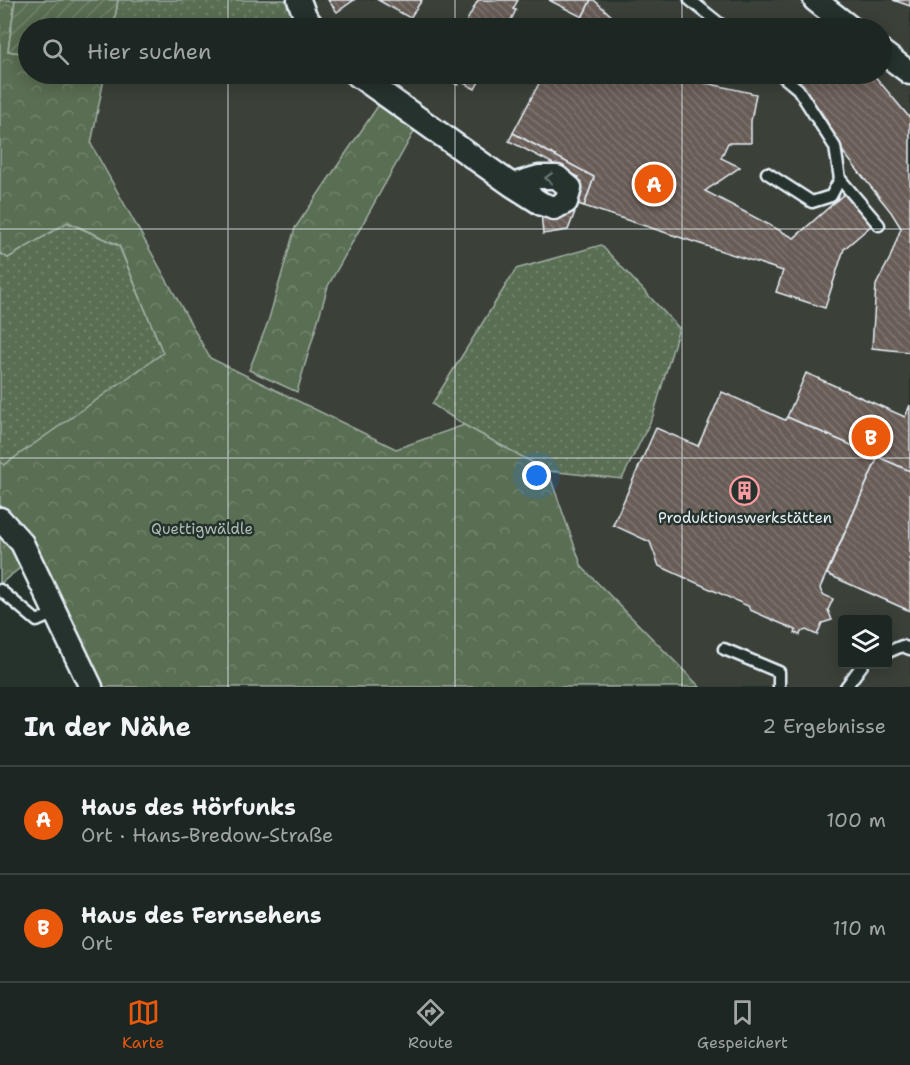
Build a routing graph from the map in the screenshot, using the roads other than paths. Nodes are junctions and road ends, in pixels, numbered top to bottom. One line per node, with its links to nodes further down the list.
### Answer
1 (299, 0): 4 (street)
2 (690, 0): 5 (lane)
3 (815, 0): 6 (street)
4 (306, 18)
5 (712, 18)
6 (838, 18)
7 (892, 60): 8 (street)
8 (910, 73)
9 (370, 84): 13 (street)
10 (793, 84): 12 (lane)
11 (766, 173): 12 (lane)
12 (840, 179): 14 (lane)
13 (512, 185)
14 (879, 225)
15 (0, 519): 17 (street)
16 (0, 590): 17 (lane)
17 (55, 613): 22 (street)
18 (724, 649): 23 (lane)
19 (910, 649): 20 (lane)
20 (892, 650)
21 (860, 669): 24 (lane)
22 (92, 687)
23 (779, 687)
24 (846, 687)

